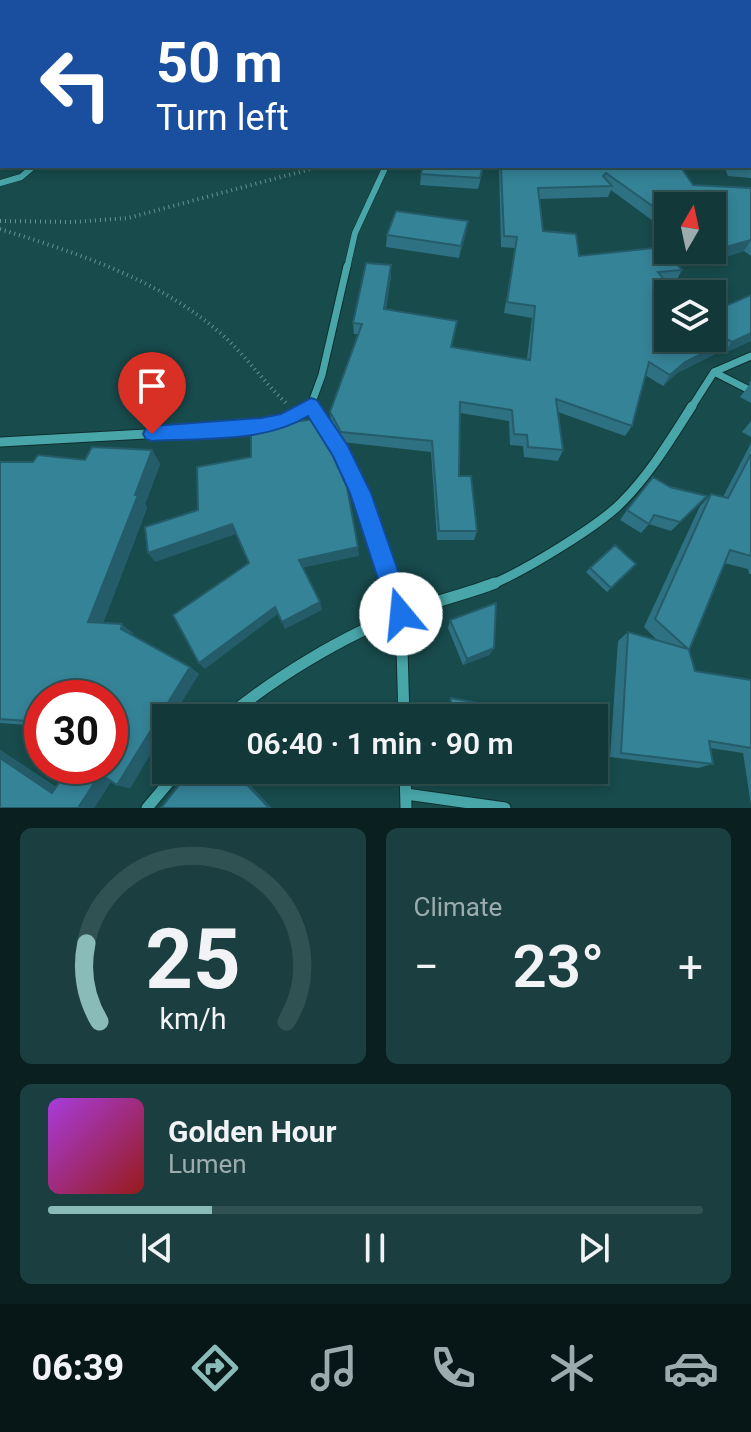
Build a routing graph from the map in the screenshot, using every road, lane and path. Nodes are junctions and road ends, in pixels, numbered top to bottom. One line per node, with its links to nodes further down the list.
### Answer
1 (32, 168): 4 (street)
2 (313, 168): 5 (path)
3 (385, 168): 10 (street)
4 (0, 183)
5 (0, 221)
6 (0, 229): 11 (path)
7 (751, 356): 8 (street)
8 (714, 372): 9 (street); 13 (street)
9 (751, 391)
10 (311, 405): 11 (street); 13 (street)
11 (299, 414): 12 (street)
12 (0, 442)
13 (401, 614): 14 (street); 15 (street)
14 (243, 704)
15 (404, 704)
16 (167, 784): 18 (street)
17 (406, 801): 19 (street)
18 (147, 808)
19 (505, 808)

